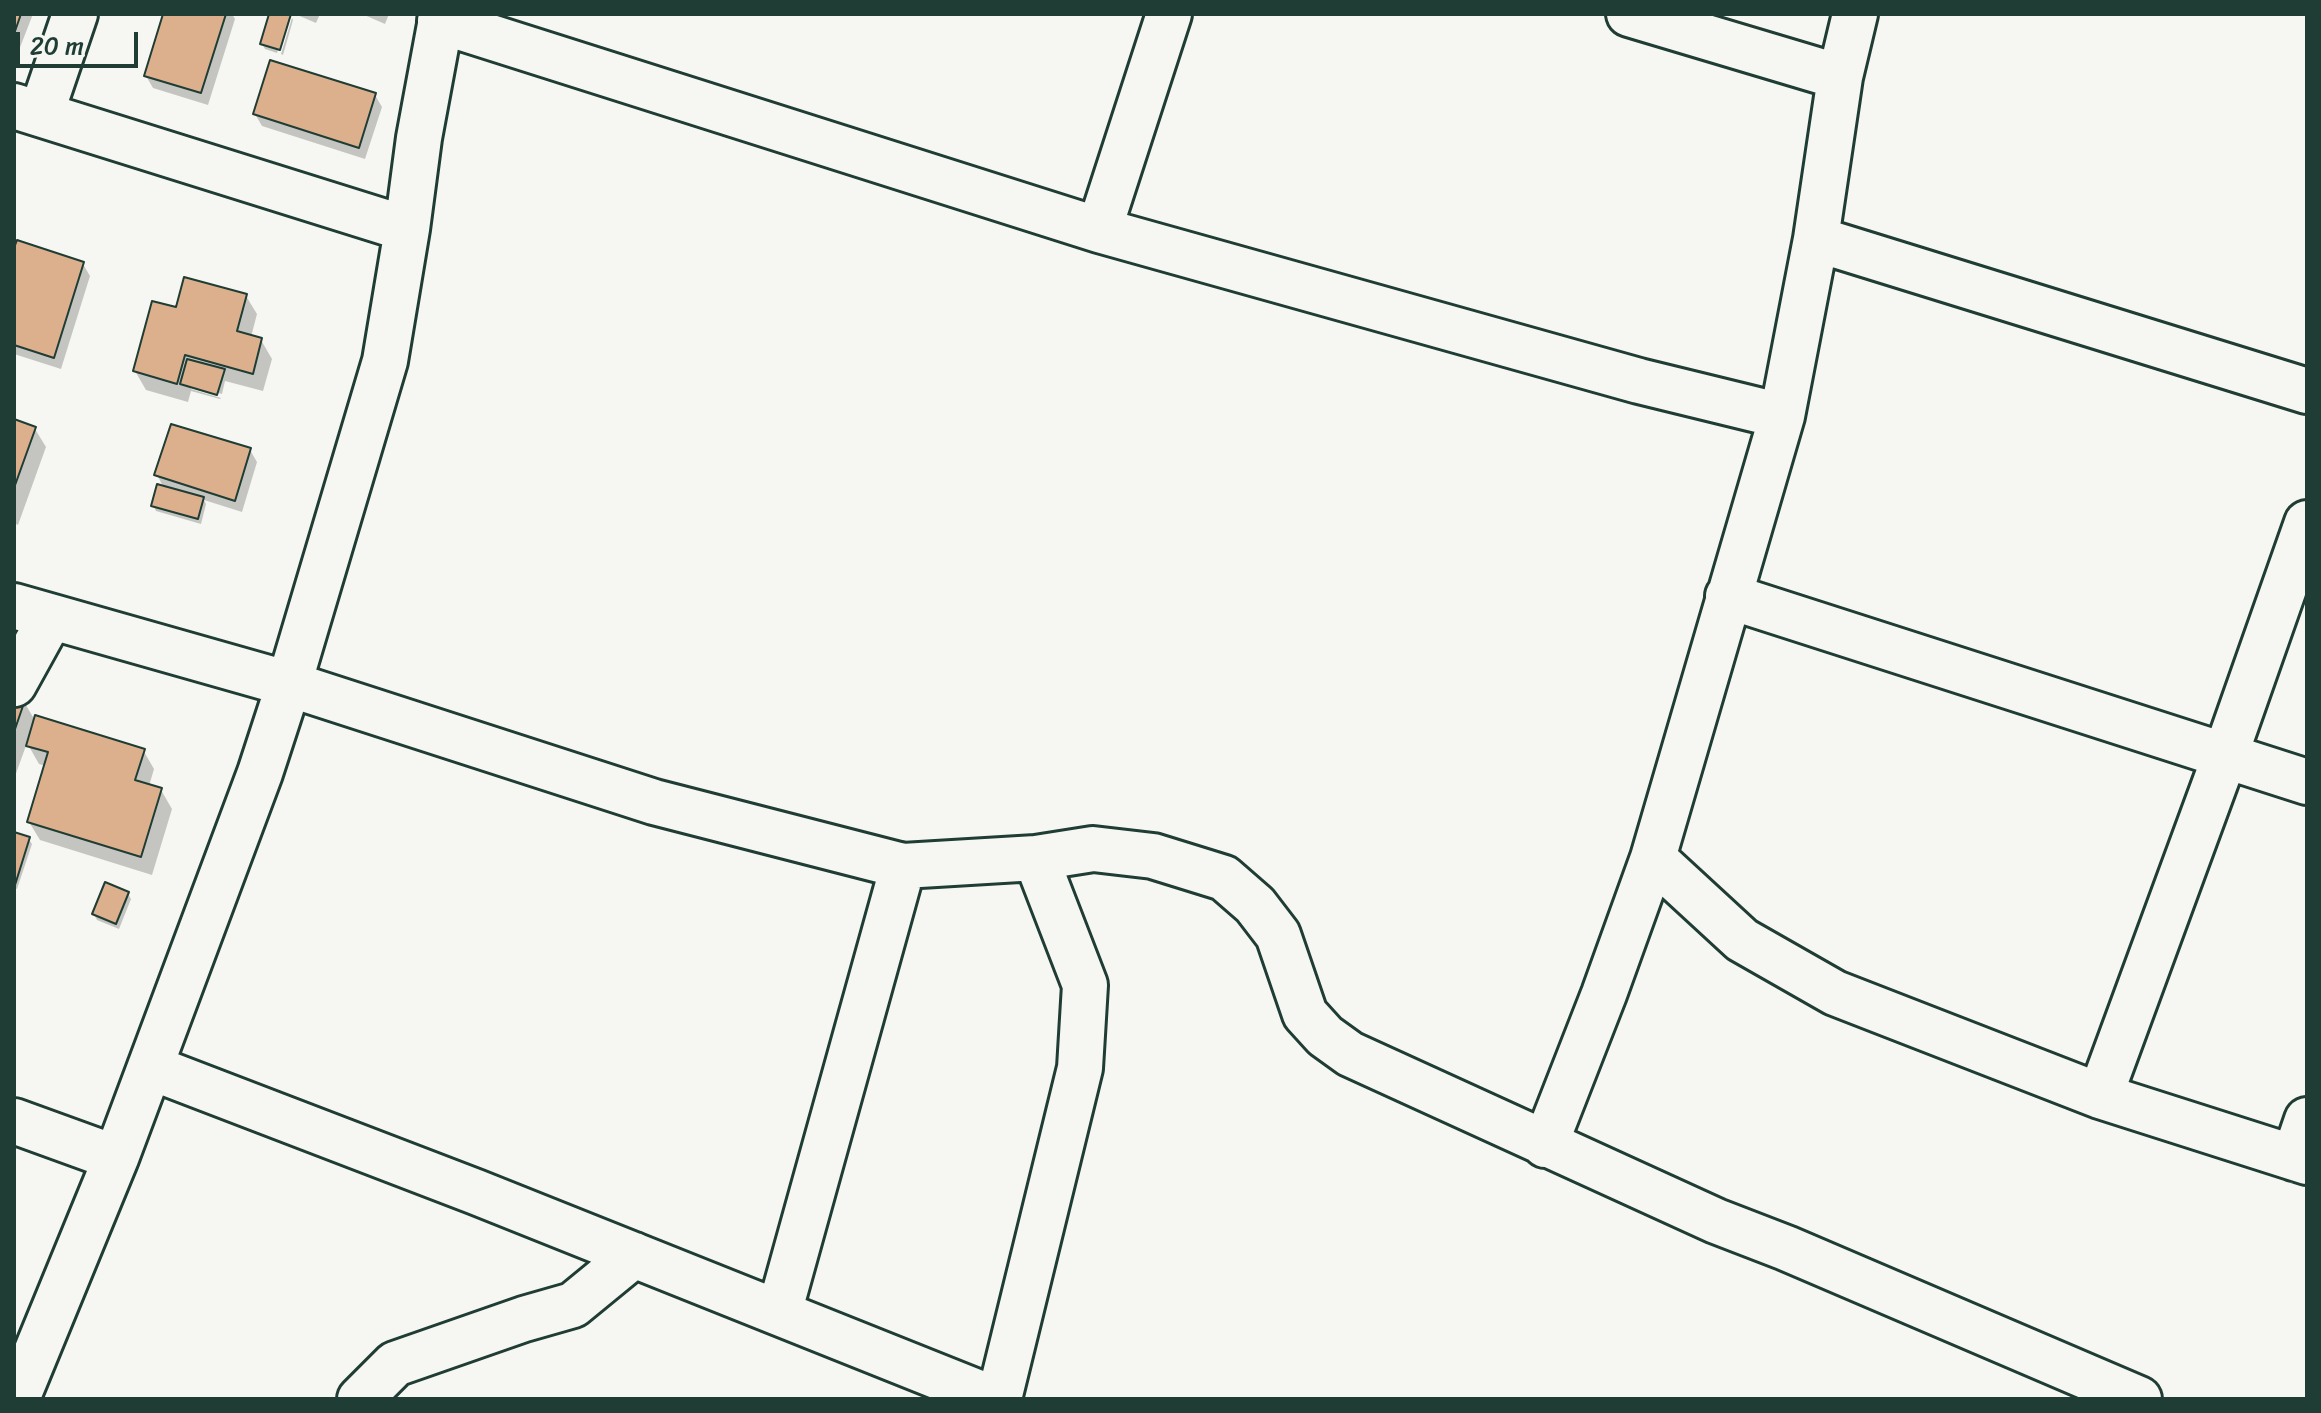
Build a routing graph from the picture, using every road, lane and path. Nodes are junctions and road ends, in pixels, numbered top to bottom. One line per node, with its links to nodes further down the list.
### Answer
1 (75, 14): 7 (street)
2 (1169, 14): 9 (street)
3 (1629, 14): 6 (street)
4 (1855, 14): 6 (street)
5 (441, 18): 8 (street); 9 (street)
6 (1840, 77): 10 (street)
7 (28, 110): 8 (street)
8 (407, 229): 17 (street)
9 (1099, 230): 12 (street)
10 (1816, 239): 11 (street); 12 (street)
11 (2307, 391)
12 (1782, 416): 14 (street)
13 (2307, 523): 18 (street)
14 (1728, 596): 18 (street); 21 (street)
15 (33, 612): 16 (street); 17 (street)
16 (14, 684)
17 (289, 684): 22 (street); 23 (street)
18 (2225, 756): 19 (street); 24 (street)
19 (2307, 782)
20 (1036, 858): 22 (street); 26 (street); 33 (street)
21 (1653, 858): 24 (street); 26 (street)
22 (903, 866): 30 (street)
23 (150, 1067): 28 (street); 29 (street)
24 (2100, 1096): 27 (street)
25 (14, 1121): 28 (street)
26 (1545, 1145): 34 (street)
27 (2303, 1147)
28 (116, 1158): 31 (street)
29 (634, 1255): 30 (street); 32 (street)
30 (779, 1313): 33 (street)
31 (17, 1399)
32 (360, 1399)
33 (996, 1399)
34 (2139, 1399)

